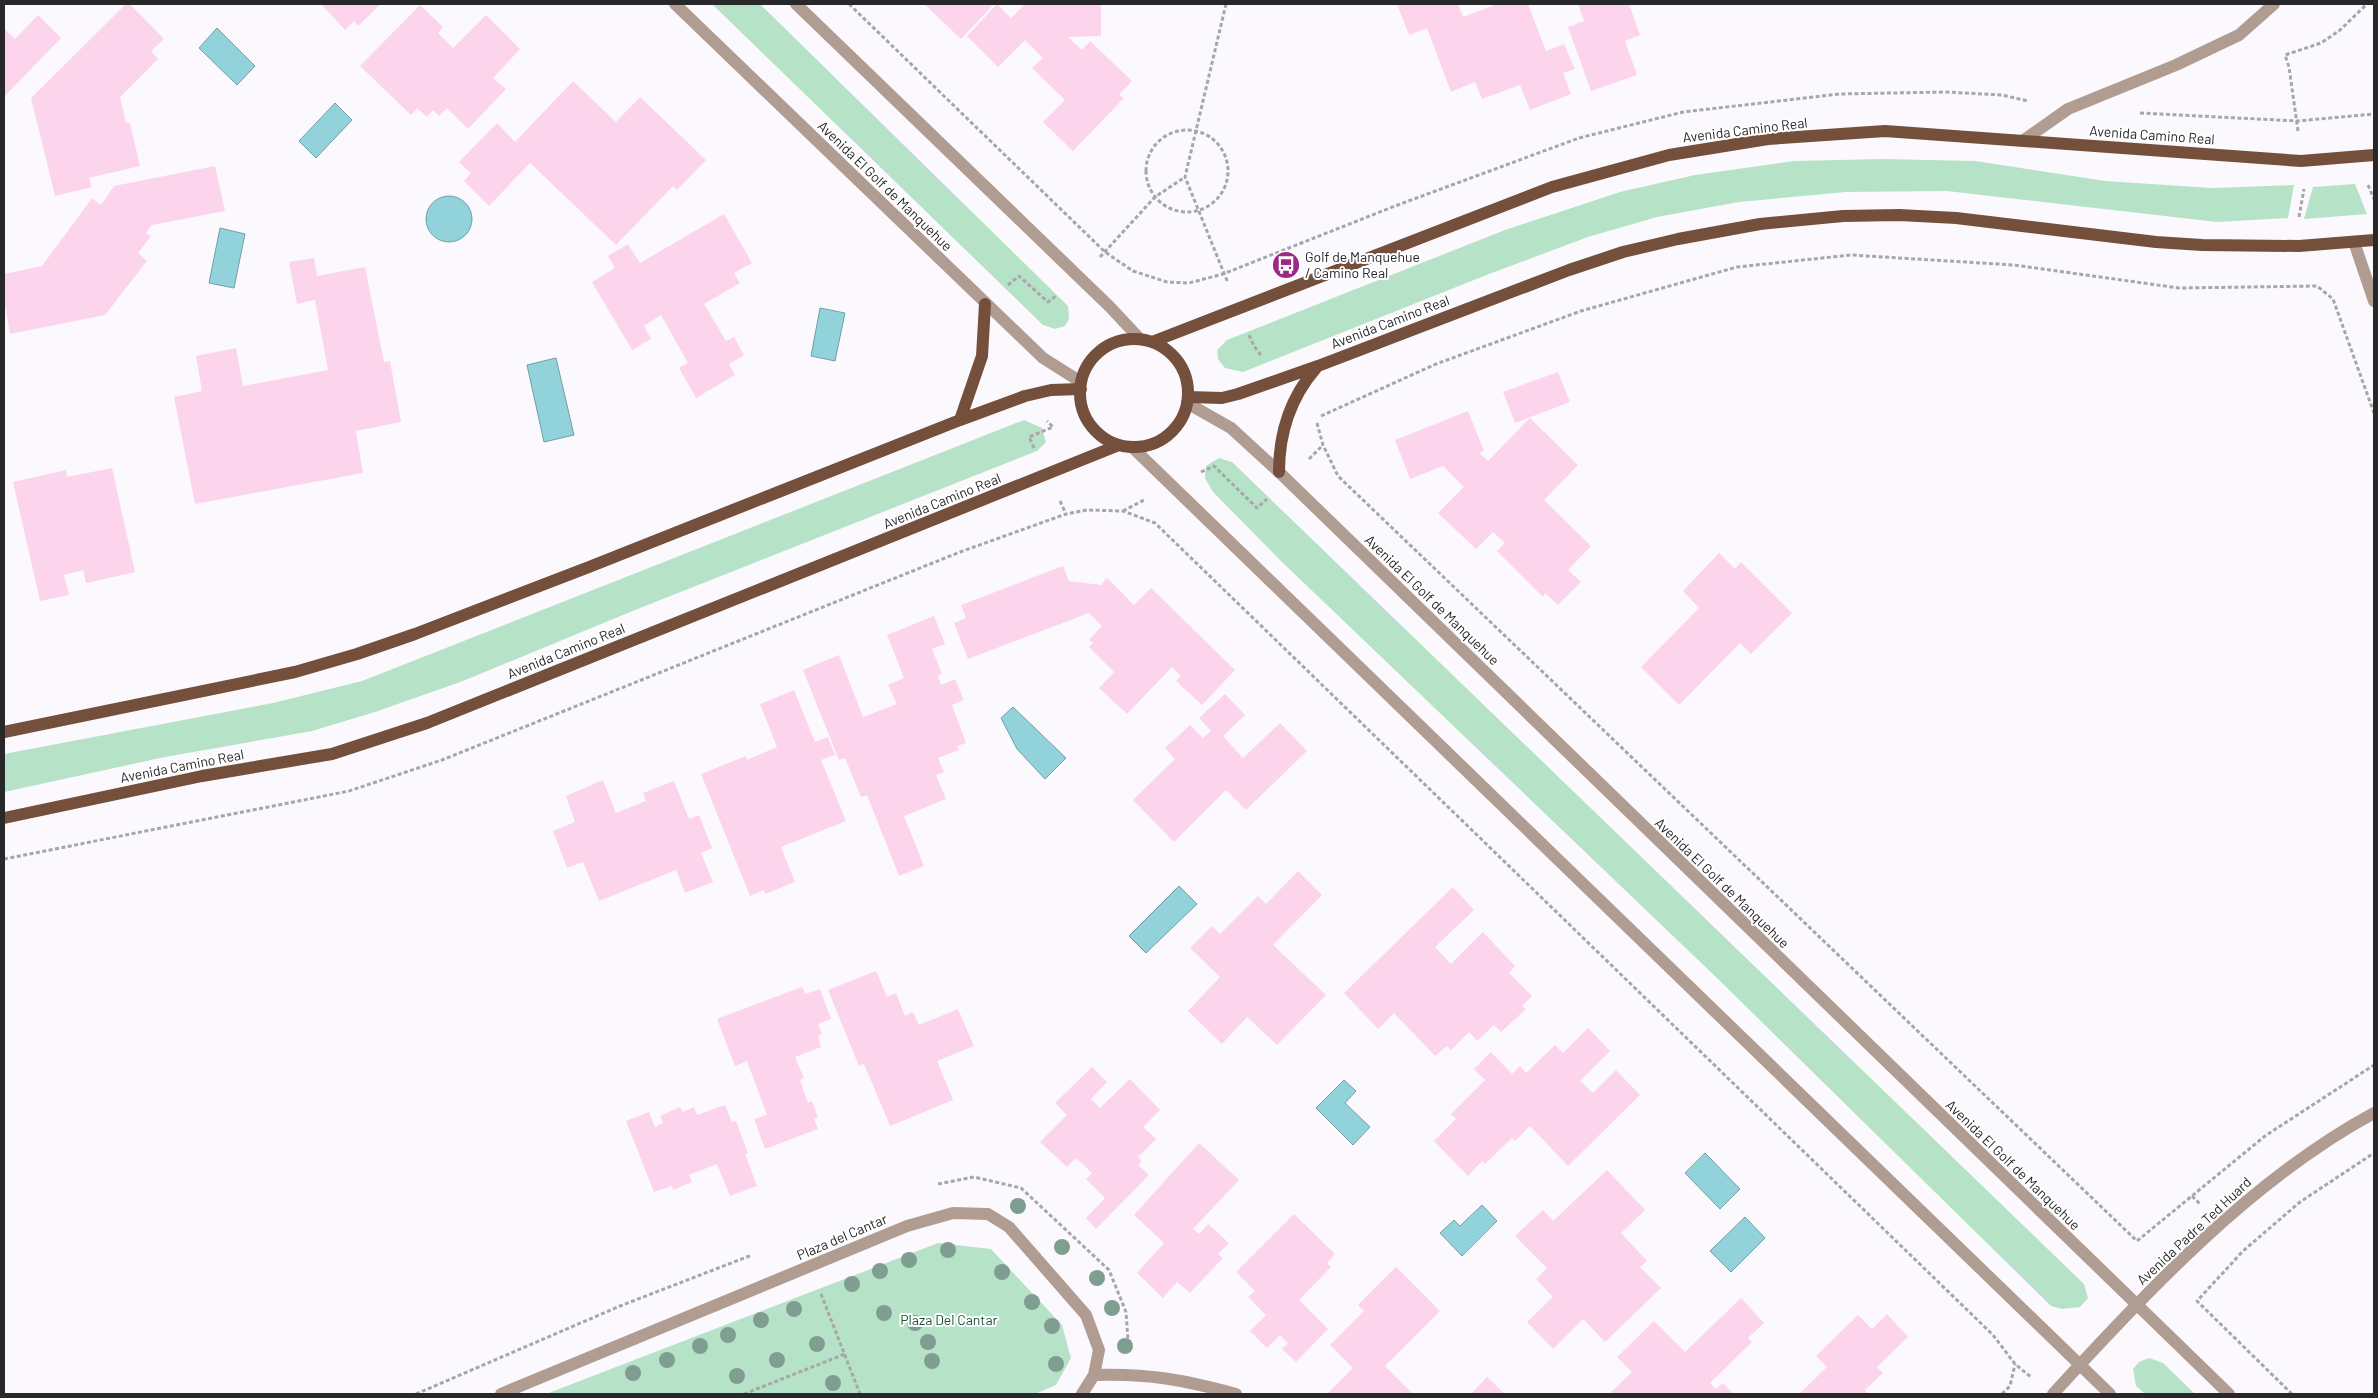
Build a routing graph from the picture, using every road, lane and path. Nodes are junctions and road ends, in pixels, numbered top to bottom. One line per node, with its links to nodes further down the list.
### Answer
1 (675, 4): 25 (street, Avenida El Golf de Manquehue)
2 (796, 4): 23 (street)
3 (849, 4): 21 (path)
4 (1226, 4): 8 (path)
5 (2274, 4): 9 (street)
6 (2367, 4): 7 (path)
7 (2297, 121)
8 (1196, 130): 11 (path); 14 (path); 17 (path)
9 (2024, 140): 10 (main road, Avenida Camino Real); 26 (main road, Avenida Camino Real)
10 (2374, 155)
11 (1185, 177): 14 (path); 17 (path)
12 (2365, 178): 15 (path)
13 (2305, 183): 18 (path)
14 (1155, 197): 17 (path); 21 (path)
15 (2374, 199)
16 (1395, 206): 22 (path)
17 (1198, 211): 22 (path)
18 (2299, 218)
19 (2374, 240): 20 (main road, Avenida Camino Real)
20 (2354, 242): 24 (street); 27 (main road, Avenida Camino Real)
21 (1105, 252): 22 (path); 23 (path)
22 (1223, 274)
23 (1079, 277): 25 (path); 26 (street)
24 (2374, 301)
25 (986, 304): 28 (street, Avenida El Golf de Manquehue); 31 (main road)
26 (1146, 341): 28 (main road); 29 (main road)
27 (1318, 366): 29 (main road, Avenida Camino Real); 35 (main road)
28 (1081, 386): 31 (main road); 32 (main road)
29 (1187, 400): 34 (main road); 35 (street, Avenida El Golf de Manquehue)
30 (2374, 413): 33 (path)
31 (960, 420): 37 (main road)
32 (1119, 445): 34 (main road); 38 (main road, Avenida Camino Real)
33 (1323, 445): 35 (path); 39 (path)
34 (1132, 447): 36 (street)
35 (1283, 476): 36 (path); 43 (street, Avenida El Golf de Manquehue)
36 (1172, 486): 45 (street); 52 (path)
37 (4, 732)
38 (4, 818)
39 (2374, 1065)
40 (2374, 1113): 43 (street, Avenida Padre Ted Huard)
41 (2374, 1152): 56 (path)
42 (810, 1267): 44 (path); 46 (street, Plaza del Cantar); 47 (street, Plaza del Cantar)
43 (2137, 1305): 45 (street, Avenida Padre Ted Huard); 55 (street, Avenida El Golf de Manquehue)
44 (845, 1354): 48 (path); 49 (path)
45 (2080, 1365): 53 (street, Avenida Padre Ted Huard); 54 (street)
46 (1094, 1375): 50 (street, Plaza del Cantar); 51 (street)
47 (501, 1394)
48 (744, 1394)
49 (860, 1394)
50 (1082, 1394)
51 (1236, 1394)
52 (2002, 1394)
53 (2053, 1394)
54 (2110, 1394)
55 (2229, 1394)
56 (2292, 1394)

